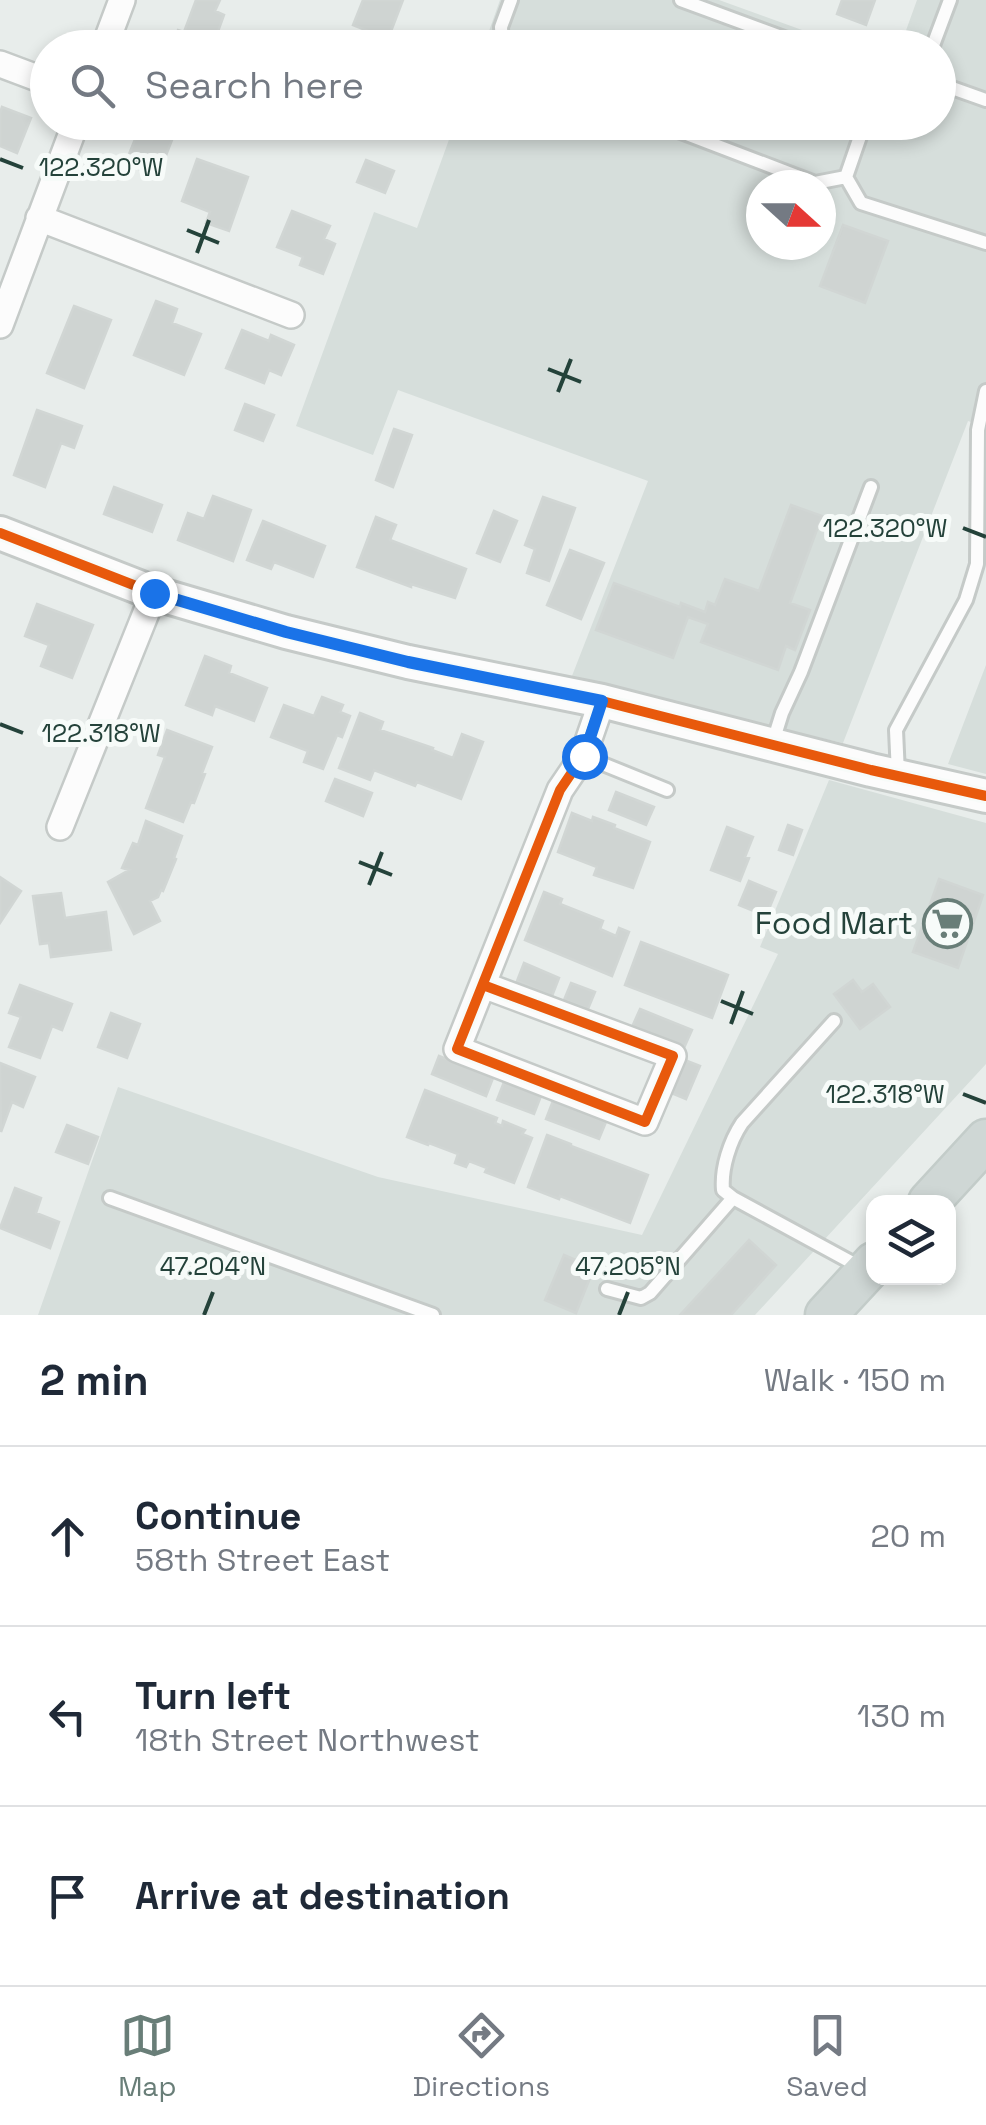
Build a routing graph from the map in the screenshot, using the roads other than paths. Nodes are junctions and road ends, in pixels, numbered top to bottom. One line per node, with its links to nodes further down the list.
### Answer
1 (122, 0): 5 (street)
2 (511, 0): 6 (lane)
3 (681, 0): 7 (lane)
4 (950, 0): 8 (lane)
5 (111, 30)
6 (501, 30)
7 (762, 30)
8 (939, 30)
9 (0, 64): 10 (street)
10 (30, 75)
11 (956, 89): 12 (lane)
12 (986, 100)
13 (69, 140): 17 (street)
14 (701, 140): 16 (lane)
15 (859, 140): 16 (lane)
16 (846, 177): 18 (lane)
17 (40, 218): 19 (street); 20 (street)
18 (986, 243)
19 (291, 315)
20 (0, 325)
21 (986, 390): 28 (lane)
22 (871, 487): 26 (lane)
23 (0, 533): 24 (street)
24 (154, 593): 25 (street); 31 (street)
25 (602, 701): 26 (street); 27 (street)
26 (772, 745): 28 (street)
27 (584, 756): 29 (lane); 32 (street)
28 (898, 776): 30 (street)
29 (667, 790)
30 (986, 796)
31 (60, 827)
32 (482, 985): 32 (street)
33 (834, 1021): 37 (lane)
34 (986, 1140): 35 (main road)
35 (935, 1195)
36 (110, 1198): 41 (lane)
37 (733, 1198): 38 (lane); 40 (lane)
38 (866, 1265)
39 (866, 1271): 42 (main road)
40 (607, 1289)
41 (433, 1315)
42 (826, 1315)

